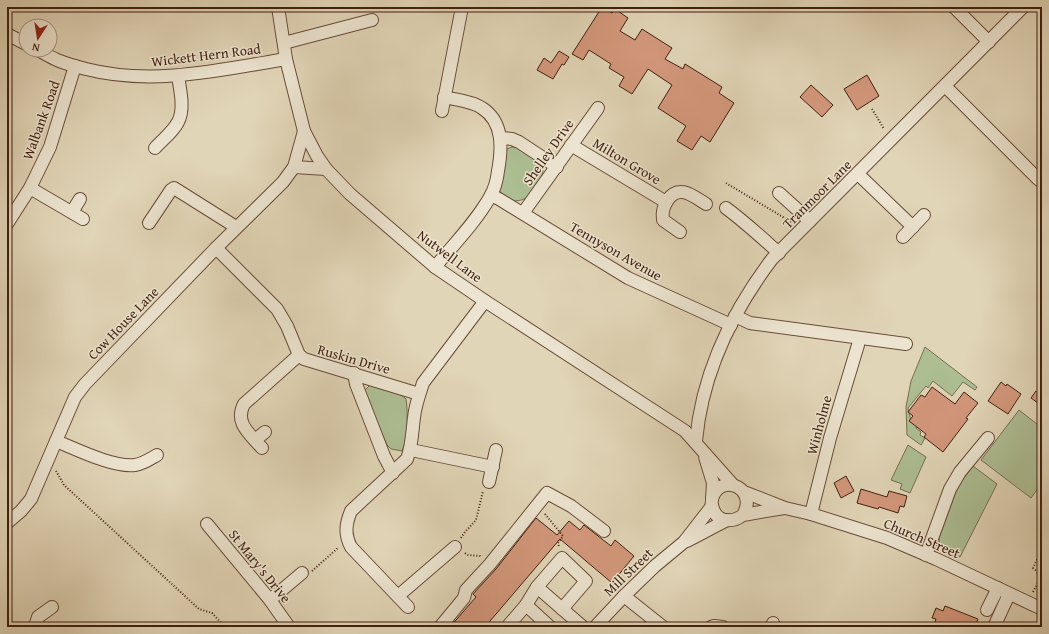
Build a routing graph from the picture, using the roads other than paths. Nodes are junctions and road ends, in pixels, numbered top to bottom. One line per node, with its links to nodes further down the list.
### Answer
1 (278, 7): 9 (street, Nutwell Lane)
2 (462, 7): 15 (street)
3 (954, 7): 8 (street)
4 (1023, 7): 8 (street, Tranmoor Lane)
5 (372, 20): 9 (street)
6 (7, 34): 7 (street)
7 (18, 40)
8 (989, 42): 14 (street, Tranmoor Lane)
9 (284, 43): 11 (street, Nutwell Lane)
10 (54, 58): 12 (street, Wickett Hern Road)
11 (286, 60): 13 (street, Wickett Hern Road); 18 (street, Nutwell Lane)
12 (75, 66): 13 (street, Wickett Hern Road); 27 (street, Walbank Road)
13 (178, 76): 21 (street)
14 (945, 86): 25 (street, Tranmoor Lane); 26 (street)
15 (444, 97): 17 (street); 19 (street)
16 (598, 108): 20 (street, Shelley Drive)
17 (442, 111)
18 (304, 131): 22 (street, Cow House Lane); 24 (street, Nutwell Lane)
19 (501, 138): 23 (street); 29 (street)
20 (571, 144): 23 (street, Shelley Drive); 31 (street, Milton Grove)
21 (155, 148)
22 (294, 167): 24 (street); 41 (street, Cow House Lane)
23 (557, 167): 35 (street, Shelley Drive)
24 (326, 169): 47 (street, Nutwell Lane)
25 (858, 174): 40 (street, Tranmoor Lane); 42 (street)
26 (1042, 182)
27 (30, 188): 34 (street); 39 (street, Walbank Road)
28 (779, 193): 40 (street)
29 (491, 195): 35 (street, Tennyson Avenue); 47 (street)
30 (80, 199): 34 (street)
31 (666, 202): 32 (street); 43 (street)
32 (706, 204)
33 (726, 208): 46 (street)
34 (72, 212): 37 (street)
35 (523, 213): 49 (street, Tennyson Avenue)
36 (924, 215): 42 (street)
37 (83, 219)
38 (149, 223): 41 (street)
39 (7, 224)
40 (806, 225): 46 (street, Tranmoor Lane)
41 (236, 227): 45 (street, Cow House Lane)
42 (912, 227): 44 (street)
43 (680, 232)
44 (903, 237)
45 (216, 248): 52 (street, Ruskin Drive); 57 (street, Cow House Lane)
46 (779, 252): 49 (street, Tranmoor Lane)
47 (435, 267): 48 (street, Nutwell Lane)
48 (484, 301): 54 (street); 58 (street, Nutwell Lane)
49 (733, 320): 50 (street, Tennyson Avenue); 58 (street, Tranmoor Lane)
50 (906, 344)
51 (858, 345): 71 (street, Winholme)
52 (299, 355): 53 (street, Ruskin Drive); 55 (street)
53 (354, 373): 54 (street, Ruskin Drive); 64 (street)
54 (419, 394): 59 (street)
55 (265, 432)
56 (988, 438): 78 (street)
57 (56, 441): 62 (street); 73 (street, Cow House Lane)
58 (696, 441): 61 (street, Nutwell Lane)
59 (411, 450): 63 (street); 64 (street)
60 (496, 450): 63 (street)
61 (703, 453): 66 (street, Nutwell Lane); 68 (street, Nutwell Lane)
62 (157, 454)
63 (493, 467): 65 (street)
64 (393, 473): 83 (street)
65 (489, 482)
66 (733, 485): 67 (street); 68 (street)
67 (744, 492): 69 (street, Church Street); 70 (street)
68 (712, 503): 72 (street); 76 (street, Mill Street)
69 (785, 508): 70 (street, Church Street); 71 (street, Church Street)
70 (743, 514): 72 (street)
71 (811, 514): 78 (street, Church Street)
72 (727, 520): 76 (street, Mill Street)
73 (7, 523)
74 (207, 524): 85 (street, St Mary's Drive)
75 (604, 531): 94 (street)
76 (684, 542): 84 (street, Mill Street)
77 (455, 547): 83 (street)
78 (926, 555): 81 (street, Church Street)
79 (302, 573): 85 (street)
80 (540, 583): 86 (street); 89 (street); 89 (street)
81 (998, 588): 82 (street, Church Street); 91 (street)
82 (1009, 594): 90 (street, Church Street); 102 (street)
83 (398, 596): 88 (street)
84 (624, 596): 98 (street, Mill Street); 99 (street)
85 (270, 600): 92 (street, St Mary's Drive)
86 (526, 605): 95 (street); 96 (street)
87 (52, 607): 93 (street)
88 (408, 608)
89 (562, 609): 97 (street)
90 (1042, 609)
91 (987, 610)
92 (286, 626)
93 (35, 627)
94 (440, 627)
95 (506, 627)
96 (550, 627)
97 (582, 627)
98 (595, 627)
99 (663, 627)
100 (711, 627): 101 (street)
101 (723, 627)
102 (994, 627)

